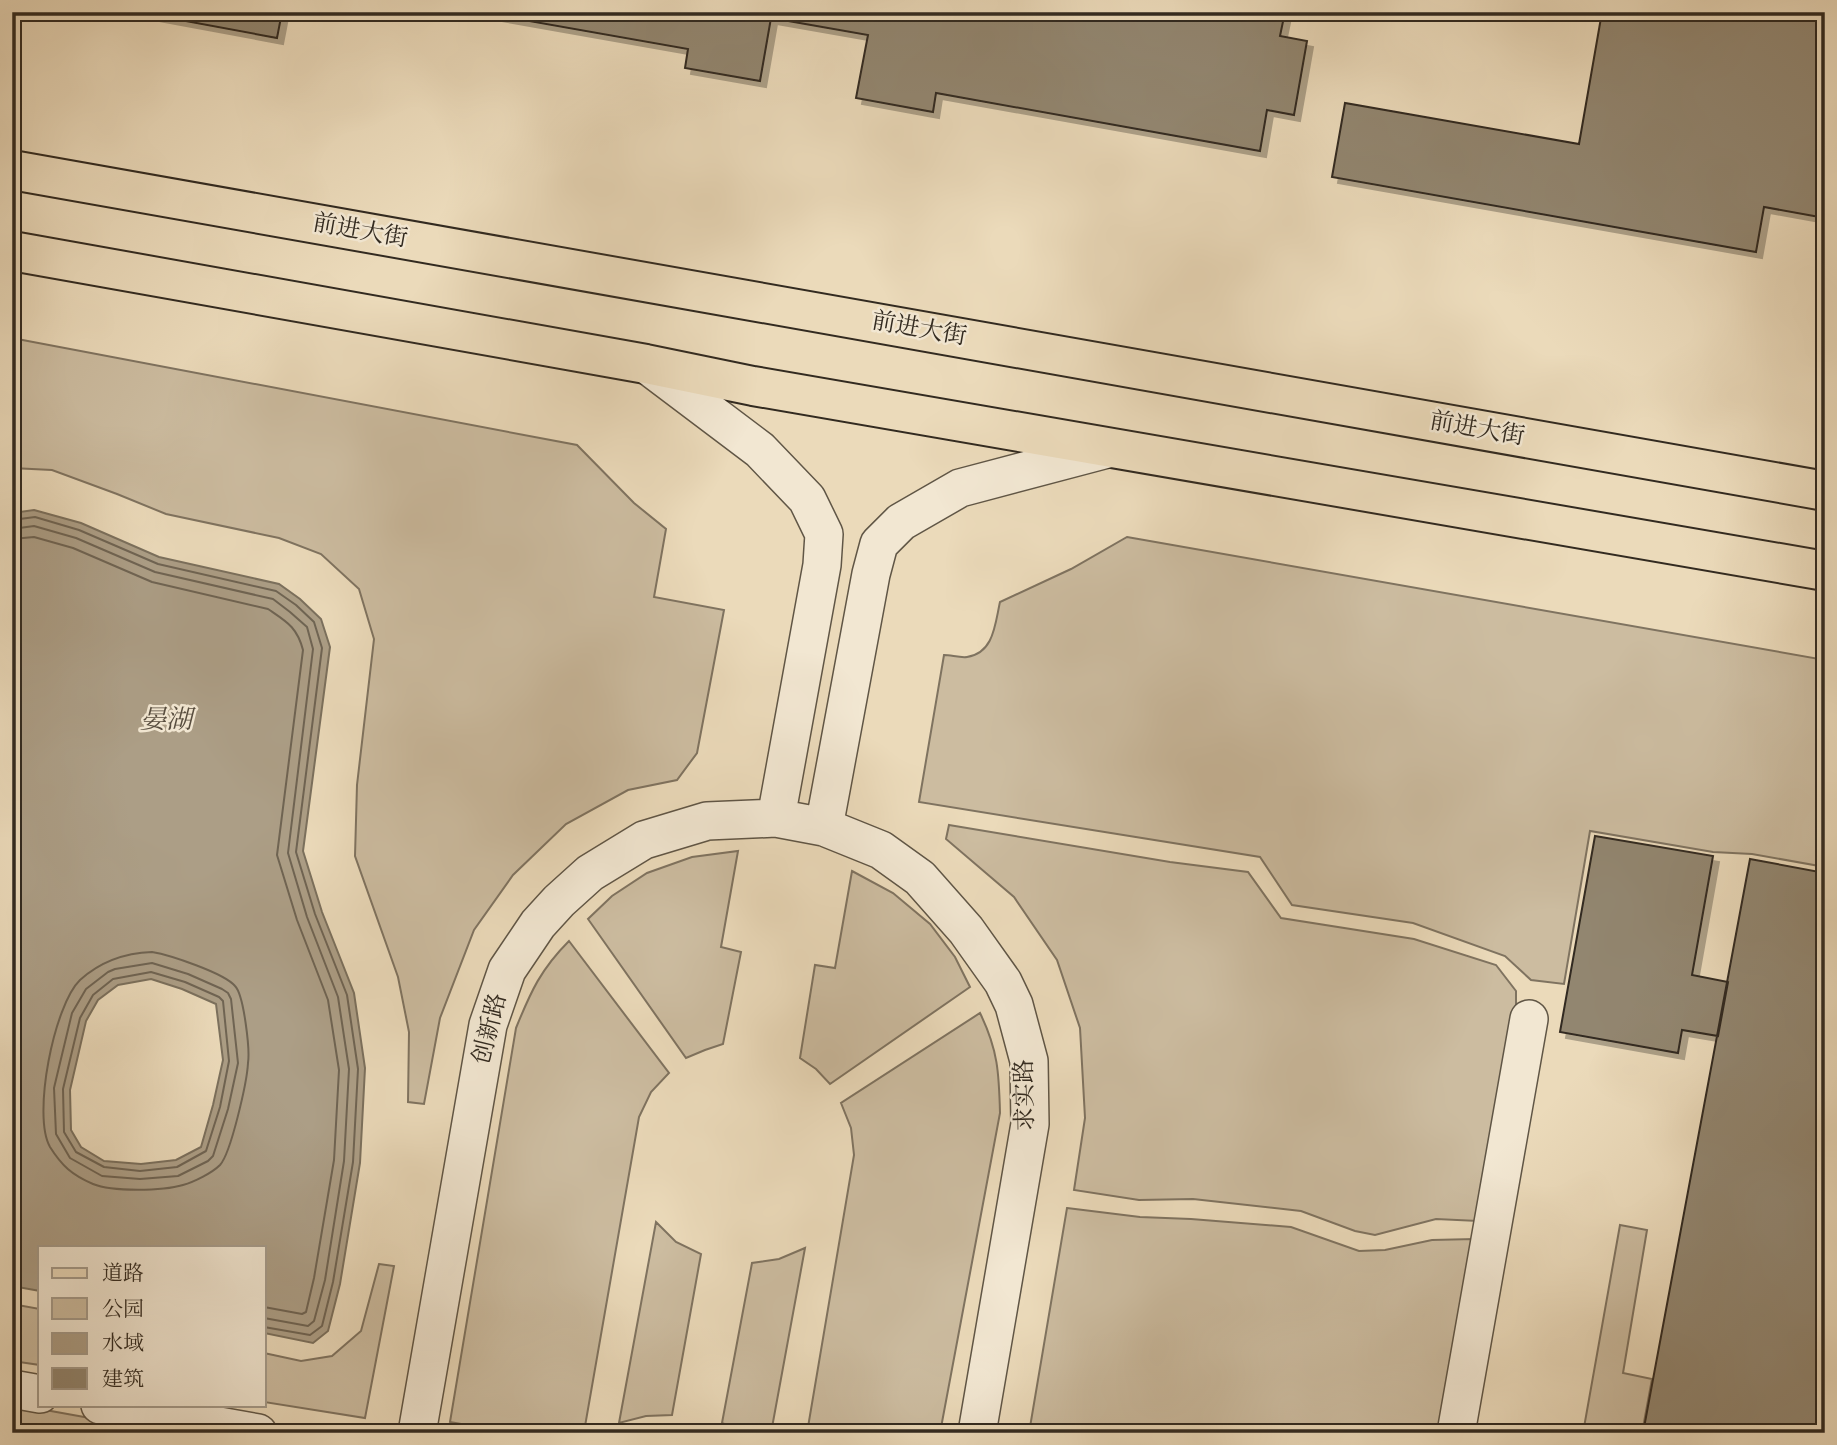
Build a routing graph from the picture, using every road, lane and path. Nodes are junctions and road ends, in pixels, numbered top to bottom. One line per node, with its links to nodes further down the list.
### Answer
1 (12, 170): 5 (main road, 前进大街)
2 (12, 251): 3 (main road)
3 (646, 364): 4 (main road); 7 (lane)
4 (1111, 448): 6 (main road); 7 (lane)
5 (1825, 491)
6 (1825, 571)
7 (800, 822): 13 (lane, 创新路); 14 (lane, 求实路)
8 (1529, 1019): 15 (lane)
9 (12, 1389): 10 (lane)
10 (38, 1394)
11 (106, 1406): 12 (lane)
12 (258, 1433)
13 (417, 1433)
14 (977, 1433)
15 (1456, 1433)

